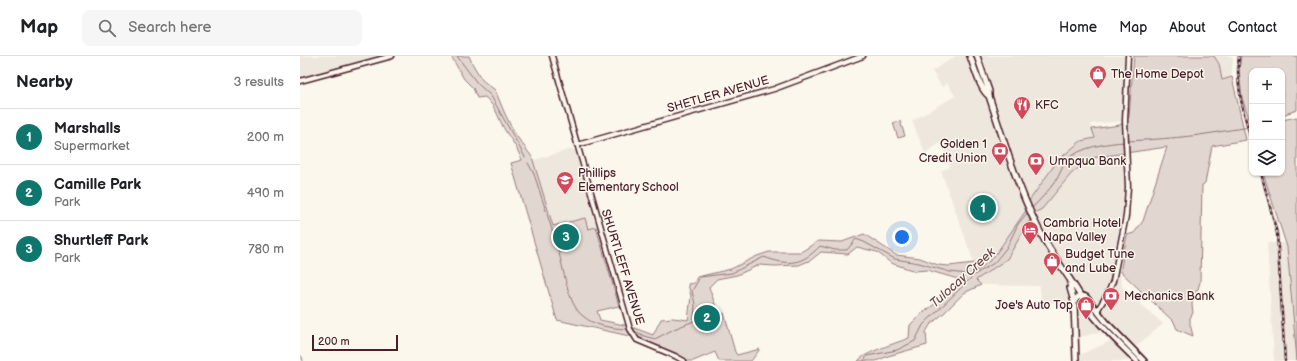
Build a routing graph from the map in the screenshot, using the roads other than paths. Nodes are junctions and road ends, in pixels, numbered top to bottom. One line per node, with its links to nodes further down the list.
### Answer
1 (392, 56): 7 (street)
2 (552, 56): 9 (street, SHURTLEFF AVENUE)
3 (863, 56): 9 (street, SHETLER AVENUE)
4 (970, 56): 8 (main road)
5 (977, 56): 8 (main road)
6 (1128, 56): 13 (street)
7 (300, 81)
8 (989, 96): 10 (main road)
9 (577, 145): 14 (street, SHURTLEFF AVENUE)
10 (1071, 282): 11 (main road); 12 (main road)
11 (1080, 295): 12 (main road); 13 (main road); 16 (main road)
12 (1074, 303): 15 (main road)
13 (1097, 311): 17 (main road)
14 (684, 361)
15 (1076, 361)
16 (1137, 361)
17 (1144, 361)

